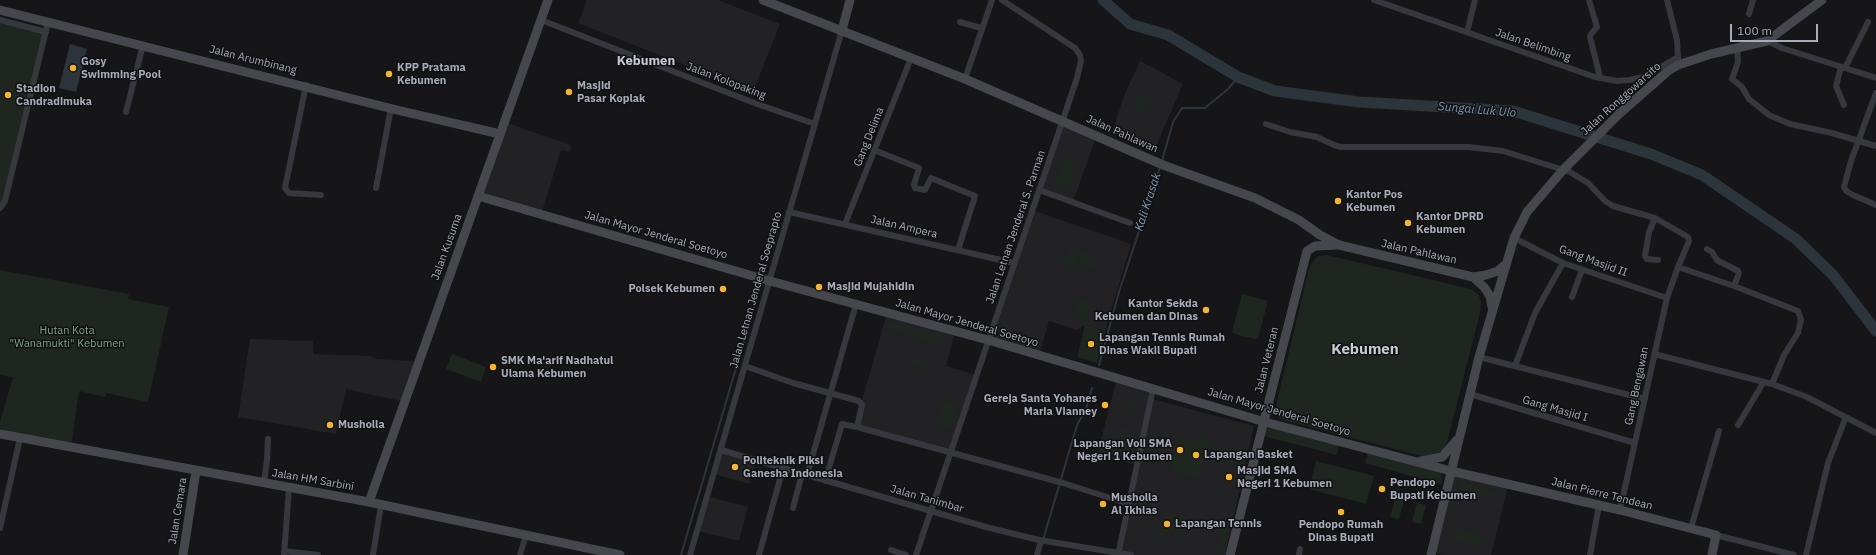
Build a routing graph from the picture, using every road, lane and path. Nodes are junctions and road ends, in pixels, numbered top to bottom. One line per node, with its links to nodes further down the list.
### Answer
1 (548, 0): 15 (main road, Jalan Kusuma)
2 (763, 0): 20 (main road, Jalan Pahlawan)
3 (850, 0): 20 (main road)
4 (992, 0): 19 (street)
5 (1002, 0): 37 (street, Jalan Letnan Jenderal S. Parman)
6 (1374, 0): 22 (street, Jalan Belimbing)
7 (1475, 0): 22 (street)
8 (1590, 0): 29 (street)
9 (1667, 0): 27 (street)
10 (1753, 0): 13 (street)
11 (1819, 1): 23 (main road, Jalan Ronggowarsito)
12 (0, 10): 16 (main road, Jalan Arumbinang)
13 (1749, 14)
14 (0, 20): 21 (street)
15 (541, 20): 38 (street, Jalan Kolopaking); 40 (main road, Jalan Kusuma)
16 (48, 22): 21 (street); 24 (main road, Jalan Arumbinang)
17 (960, 22): 19 (street)
18 (1868, 22): 28 (street)
19 (981, 28): 31 (street)
20 (842, 30): 26 (main road, Jalan Pahlawan); 38 (street, Jalan Letnan Jenderal Soeprapto)
21 (46, 32): 49 (street)
22 (1467, 32): 29 (street, Jalan Belimbing)
23 (1767, 41): 25 (main road, Jalan Ronggowarsito); 28 (street)
24 (143, 45): 32 (main road, Jalan Arumbinang); 36 (street)
25 (1737, 48): 27 (main road, Jalan Ronggowarsito); 41 (street)
26 (911, 58): 31 (main road, Jalan Pahlawan); 43 (street, Gang Delima)
27 (1678, 61): 29 (street, Jalan Belimbing); 54 (main road, Jalan Ronggowarsito, bridge)
28 (1843, 67): 30 (street); 34 (street)
29 (1600, 77)
30 (1876, 78)
31 (965, 79): 37 (main road, Jalan Pahlawan)
32 (306, 85): 35 (main road, Jalan Arumbinang); 46 (street)
33 (1876, 93): 41 (street)
34 (1844, 105)
35 (391, 108): 40 (main road, Jalan Arumbinang); 44 (street)
36 (126, 112)
37 (1062, 120): 45 (street, Jalan Letnan Jenderal S. Parman); 55 (main road, Jalan Pahlawan)
38 (815, 124): 50 (street, Jalan Letnan Jenderal Soeprapto)
39 (1266, 124): 51 (street, Gang Bengawan)
40 (500, 134): 47 (main road, Jalan Kusuma)
41 (1858, 140): 42 (street); 48 (street)
42 (1876, 146)
43 (874, 150): 53 (street, Gang Delima); 57 (street)
44 (376, 188)
45 (1039, 190): 52 (street); 59 (street, Jalan Letnan Jenderal S. Parman)
46 (321, 195)
47 (478, 196): 65 (main road, Jalan Mayor Jenderal Soetoyo); 109 (main road, Jalan Kusuma)
48 (1876, 205)
49 (0, 208)
50 (789, 212): 53 (street, Jalan Ampera); 65 (street, Jalan Letnan Jenderal Soeprapto)
51 (1655, 218): 58 (street); 62 (street, Gang Bengawan)
52 (1130, 223)
53 (845, 224): 57 (street, Jalan Ampera)
54 (1514, 238): 60 (street, Gang Masjid II); 61 (main road, Jalan Ronggowarsito)
55 (1339, 245): 64 (main road, Jalan Pahlawan); 82 (main road, Jalan Veteran)
56 (1706, 249): 66 (street)
57 (958, 250): 59 (street, Jalan Ampera)
58 (1658, 260)
59 (1014, 263): 71 (street, Jalan Letnan Jenderal S. Parman)
60 (1563, 263): 63 (street, Gang Masjid II); 75 (street)
61 (1506, 264): 64 (main road, Jalan Pahlawan); 70 (main road)
62 (1678, 267): 66 (street); 68 (street, Gang Bengawan)
63 (1582, 270): 67 (street); 68 (street, Gang Masjid II)
64 (1473, 277): 70 (main road)
65 (770, 281): 69 (main road, Jalan Mayor Jenderal Soetoyo); 74 (street, Jalan Letnan Jenderal Soeprapto)
66 (1734, 286): 77 (street)
67 (1572, 297)
68 (1667, 298): 72 (street, Gang Bengawan)
69 (856, 304): 71 (main road, Jalan Mayor Jenderal Soetoyo); 79 (street)
70 (1492, 307): 73 (main road)
71 (988, 340): 78 (main road, Jalan Mayor Jenderal Soetoyo); 96 (street, Jalan Letnan Jenderal S. Parman)
72 (1654, 354): 76 (street); 81 (street, Gang Bengawan)
73 (1479, 356): 75 (street); 80 (main road)
74 (745, 366): 79 (street); 95 (street, Jalan Letnan Jenderal Soeprapto)
75 (1515, 366): 81 (street)
76 (1763, 383): 77 (street); 85 (street)
77 (1772, 384): 83 (street)
78 (1154, 389): 84 (main road, Jalan Mayor Jenderal Soetoyo); 110 (street)
79 (831, 393): 86 (street); 104 (street)
80 (1470, 394): 92 (main road); 94 (street, Gang Masjid I)
81 (1645, 399): 94 (street, Gang Bengawan)
82 (1269, 405): 84 (main road, Jalan Veteran); 87 (main road)
83 (1846, 418): 89 (street); 141 (street)
84 (1265, 422): 87 (main road, Jalan Mayor Jenderal Soetoyo); 137 (main road, Jalan Veteran)
85 (1738, 425)
86 (857, 427): 96 (street); 105 (street)
87 (1287, 427): 98 (main road, Jalan Mayor Jenderal Soetoyo)
88 (1719, 432): 117 (street)
89 (1876, 433)
90 (0, 434): 91 (main road, Jalan HM Sarbini)
91 (20, 438): 101 (main road, Jalan HM Sarbini); 116 (street)
92 (1459, 438): 97 (main road); 98 (main road)
93 (268, 439): 106 (street)
94 (1635, 443): 115 (street, Gang Bengawan)
95 (720, 450): 99 (street, Jalan Tanimbar); 131 (street, Jalan Letnan Jenderal Soeprapto)
96 (950, 454): 110 (street); 114 (street, Jalan Letnan Jenderal S. Parman)
97 (1454, 459): 102 (main road); 103 (main road)
98 (1417, 462): 100 (main road, Jalan Mayor Jenderal Soetoyo)
99 (783, 468): 104 (street, Jalan Tanimbar); 132 (street)
100 (1440, 468): 102 (main road, Jalan Mayor Jenderal Soetoyo); 107 (main road)
101 (196, 471): 106 (main road, Jalan HM Sarbini); 126 (main road, Jalan Cemara)
102 (1451, 471): 103 (main road, Jalan Pierre Tendean); 107 (main road)
103 (1462, 473): 112 (main road, Jalan Pierre Tendean)
104 (805, 474): 105 (street, Jalan Tanimbar); 113 (street)
105 (826, 481): 114 (street, Jalan Tanimbar)
106 (264, 483): 108 (main road, Jalan HM Sarbini)
107 (1448, 485): 125 (main road)
108 (289, 488): 109 (main road, Jalan HM Sarbini); 123 (street)
109 (369, 502): 111 (main road, Jalan HM Sarbini)
110 (1129, 504): 124 (street)
111 (381, 505): 118 (main road, Jalan HM Sarbini); 128 (street)
112 (1599, 505): 115 (main road, Jalan Pierre Tendean); 138 (street)
113 (793, 508)
114 (931, 510): 120 (street, Jalan Tanimbar); 134 (street, Jalan Letnan Jenderal S. Parman)
115 (1620, 510): 117 (main road, Jalan Pierre Tendean)
116 (0, 528)
117 (1691, 528): 119 (main road, Jalan Pierre Tendean)
118 (526, 535): 122 (main road, Jalan HM Sarbini); 129 (street)
119 (1716, 535): 139 (main road); 140 (street)
120 (1043, 541): 124 (street, Jalan Tanimbar); 135 (street)
121 (891, 550): 133 (street)
122 (595, 552): 130 (main road, Jalan HM Sarbini)
123 (284, 553): 127 (street)
124 (1118, 554): 136 (street, Jalan Tanimbar)
125 (1433, 554)
126 (183, 555)
127 (318, 555)
128 (373, 555)
129 (520, 555)
130 (620, 555)
131 (690, 555)
132 (758, 555)
133 (906, 555)
134 (916, 555)
135 (1037, 555)
136 (1131, 555)
137 (1230, 555)
138 (1590, 555)
139 (1712, 555)
140 (1794, 555)
141 (1806, 555)

